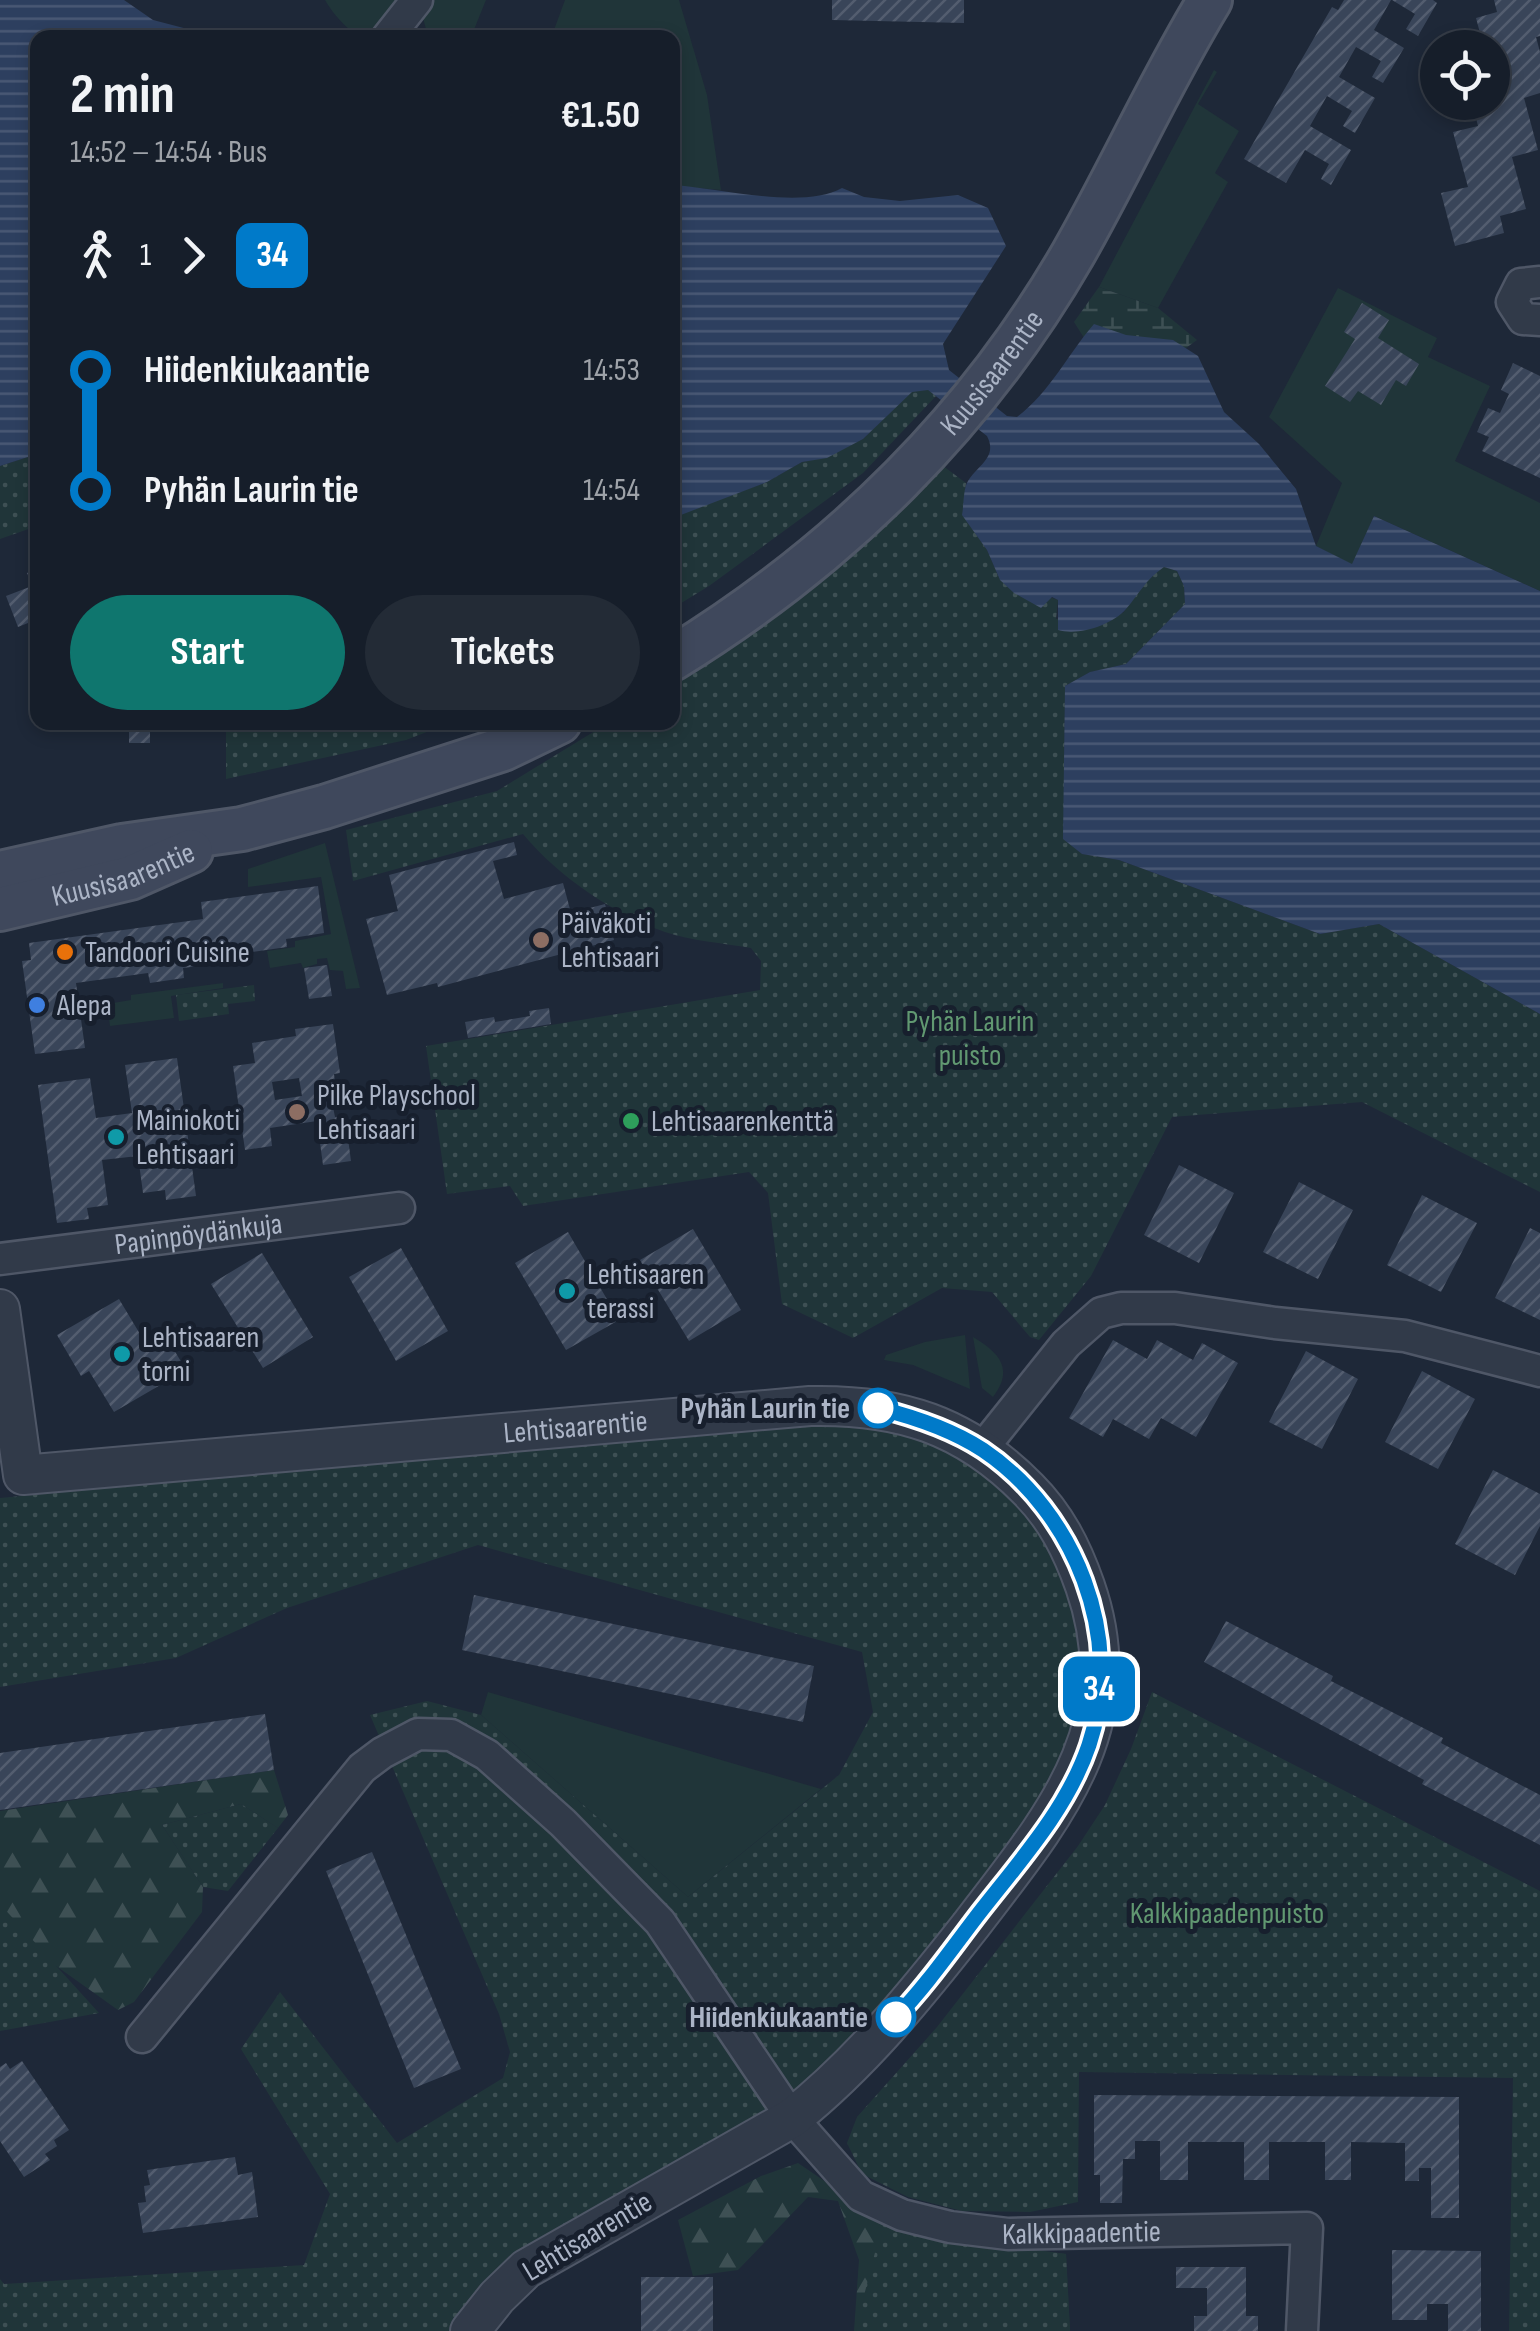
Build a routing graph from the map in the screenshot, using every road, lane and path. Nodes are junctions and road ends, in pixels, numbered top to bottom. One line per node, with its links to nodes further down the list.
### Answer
1 (418, 0): 3 (street)
2 (1210, 0): 6 (main road, Kuusisaarentie)
3 (394, 30)
4 (1540, 282): 5 (street)
5 (1540, 320)
6 (680, 653)
7 (543, 730): 8 (main road, Kuusisaarentie)
8 (242, 829): 9 (main road, Kuusisaarentie); 10 (main road, Kuusisaarentie)
9 (0, 873)
10 (0, 909)
11 (399, 1208): 12 (street, Papinpöydänkuja)
12 (0, 1259)
13 (0, 1309): 16 (street, Lehtisaarentie)
14 (1540, 1371): 15 (street)
15 (982, 1449): 16 (street, Lehtisaarentie); 18 (street, Lehtisaarentie)
16 (11, 1476)
17 (142, 2037): 18 (street)
18 (792, 2118): 19 (street, Lehtisaarentie); 20 (street, Kalkkipaadentie)
19 (470, 2331)
20 (1302, 2331)

